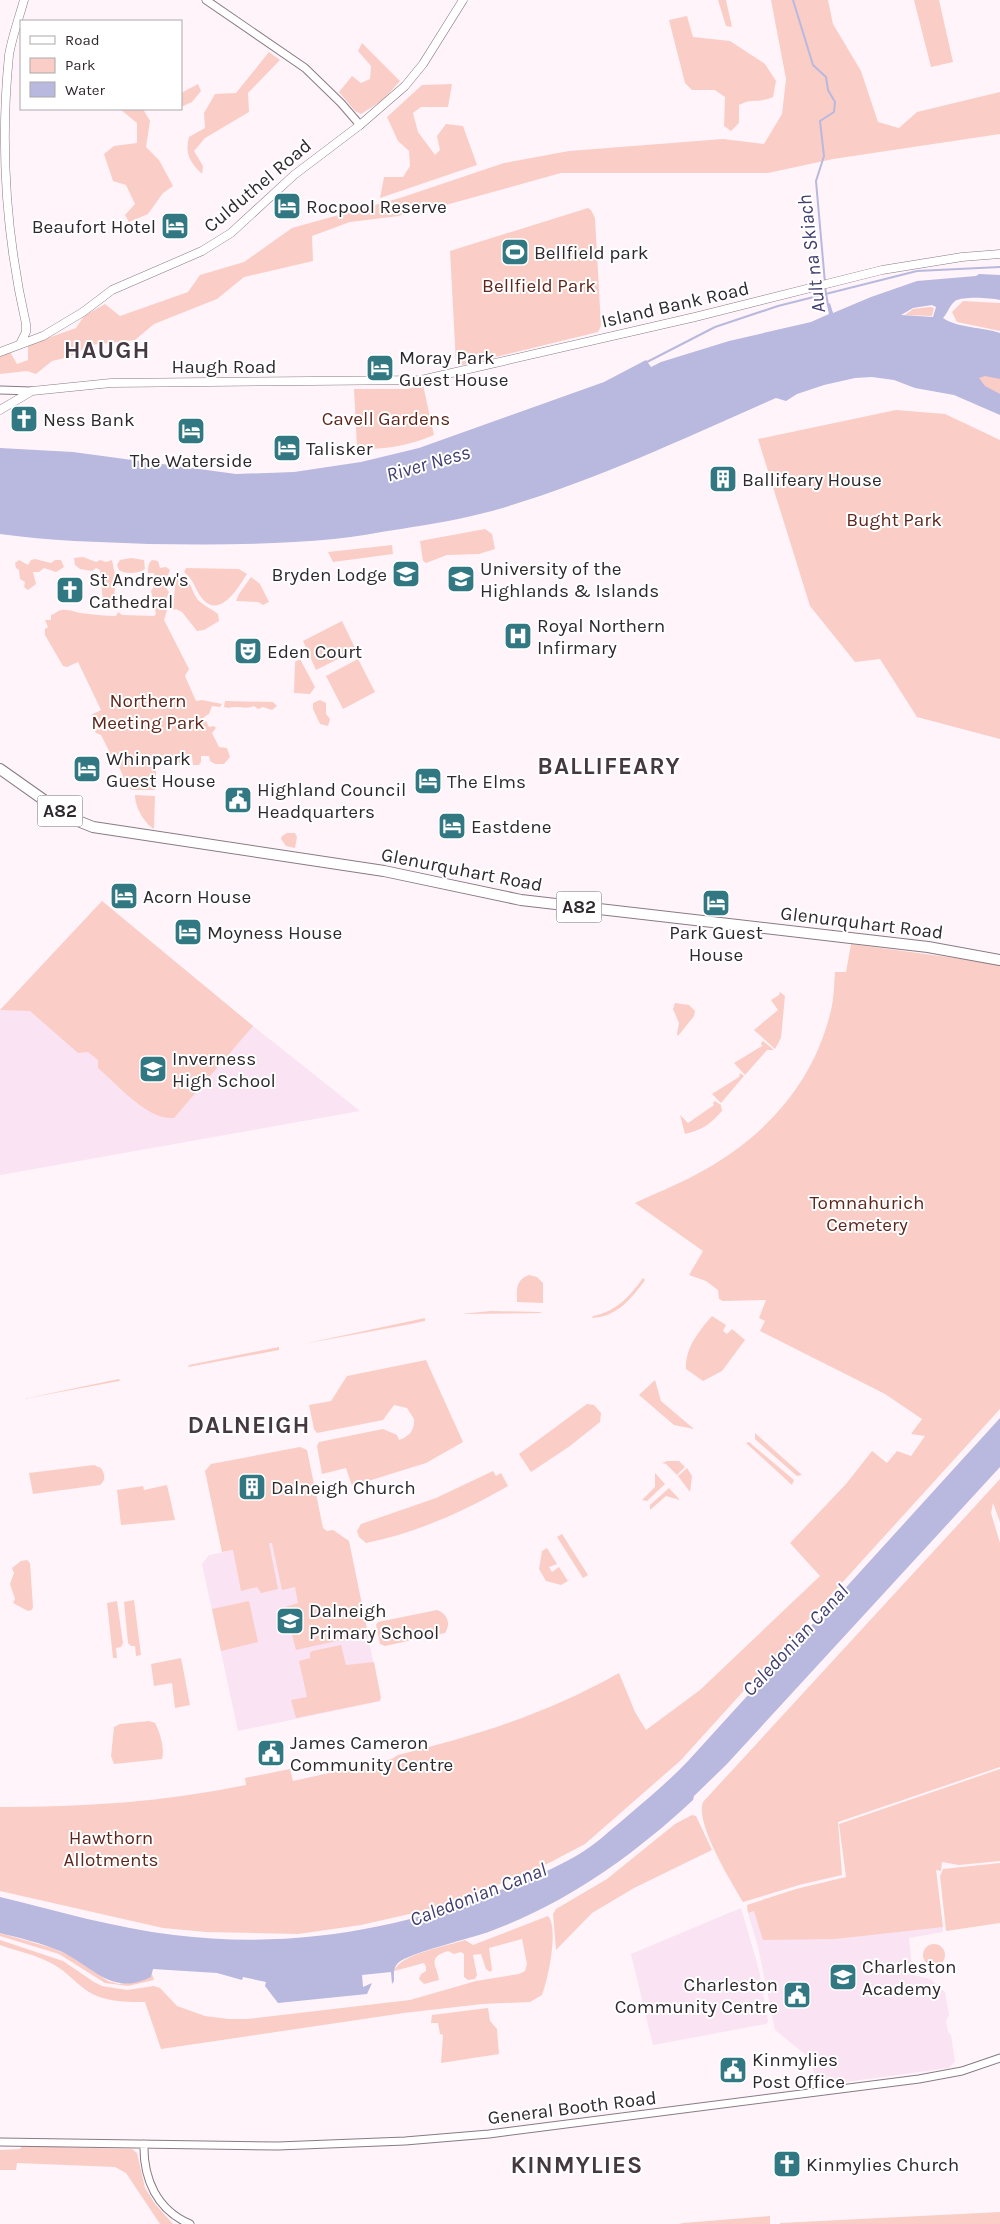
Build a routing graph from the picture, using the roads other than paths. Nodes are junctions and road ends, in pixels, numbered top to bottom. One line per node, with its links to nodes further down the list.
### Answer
1 (24, 0): 6 (main road)
2 (206, 0): 4 (street)
3 (463, 0): 4 (main road, Culduthel Road)
4 (360, 125): 6 (main road, Culduthel Road)
5 (1000, 254): 8 (main road, Island Bank Road)
6 (20, 344): 7 (main road, Culduthel Road)
7 (0, 352)
8 (356, 382): 10 (main road, Haugh Road)
9 (0, 390): 10 (street)
10 (32, 391): 11 (main road)
11 (0, 410)
12 (0, 769): 13 (highway, Glenurquhart Road / A82)
13 (1000, 960)
14 (1000, 2058): 16 (street, General Booth Road)
15 (0, 2142): 16 (street, General Booth Road)
16 (144, 2144): 17 (street)
17 (190, 2224)

